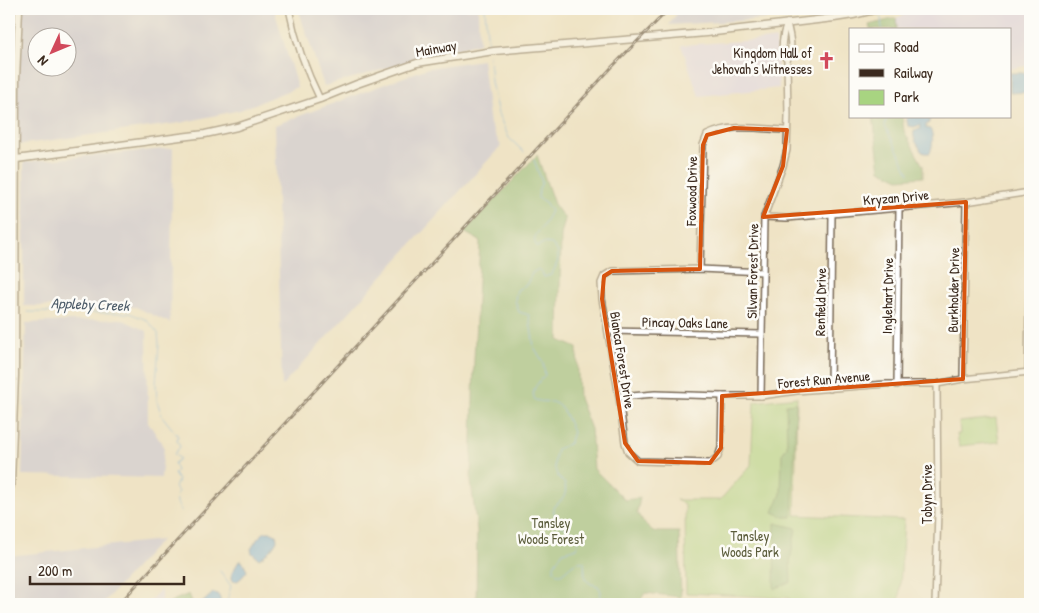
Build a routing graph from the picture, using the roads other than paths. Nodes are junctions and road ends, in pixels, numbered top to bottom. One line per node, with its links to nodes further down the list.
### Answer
1 (19, 9): 7 (street)
2 (289, 9): 5 (street)
3 (878, 9): 4 (street, Mainway)
4 (787, 24): 5 (street, Mainway); 6 (street, Silvan Forest Drive)
5 (320, 100): 7 (street, Mainway)
6 (787, 130): 13 (street, Silvan Forest Drive); 15 (street, Foxwood Drive)
7 (17, 159): 8 (street, Mainway); 27 (street)
8 (9, 160)
9 (1030, 192): 10 (street, Kryzan Drive)
10 (966, 202): 11 (street, Kryzan Drive); 20 (street, Burkholder Drive)
11 (899, 208): 12 (street, Kryzan Drive); 22 (street, Inglehart Drive)
12 (832, 214): 13 (street, Kryzan Drive); 23 (street, Renfield Drive)
13 (764, 218): 16 (street, Silvan Forest Drive)
14 (1030, 223): 19 (street)
15 (700, 269): 16 (street, Bianca Forest Drive); 17 (street, Bianca Forest Drive)
16 (763, 272): 18 (street, Silvan Forest Drive)
17 (608, 331): 18 (street, Pincay Oaks Lane); 26 (street, Bianca Forest Drive)
18 (762, 334): 25 (street, Silvan Forest Drive)
19 (1029, 372): 20 (street, Forest Run Avenue)
20 (963, 379): 21 (street, Forest Run Avenue)
21 (937, 384): 22 (street, Forest Run Avenue); 28 (street, Tobyn Drive)
22 (897, 385): 23 (street, Forest Run Avenue)
23 (830, 389): 25 (street, Forest Run Avenue)
24 (722, 396): 25 (street, Forest Run Avenue); 26 (street, Forest Run Avenue); 26 (street, Bianca Forest Drive)
25 (761, 396)
26 (619, 397)
27 (9, 489)
28 (935, 604)

